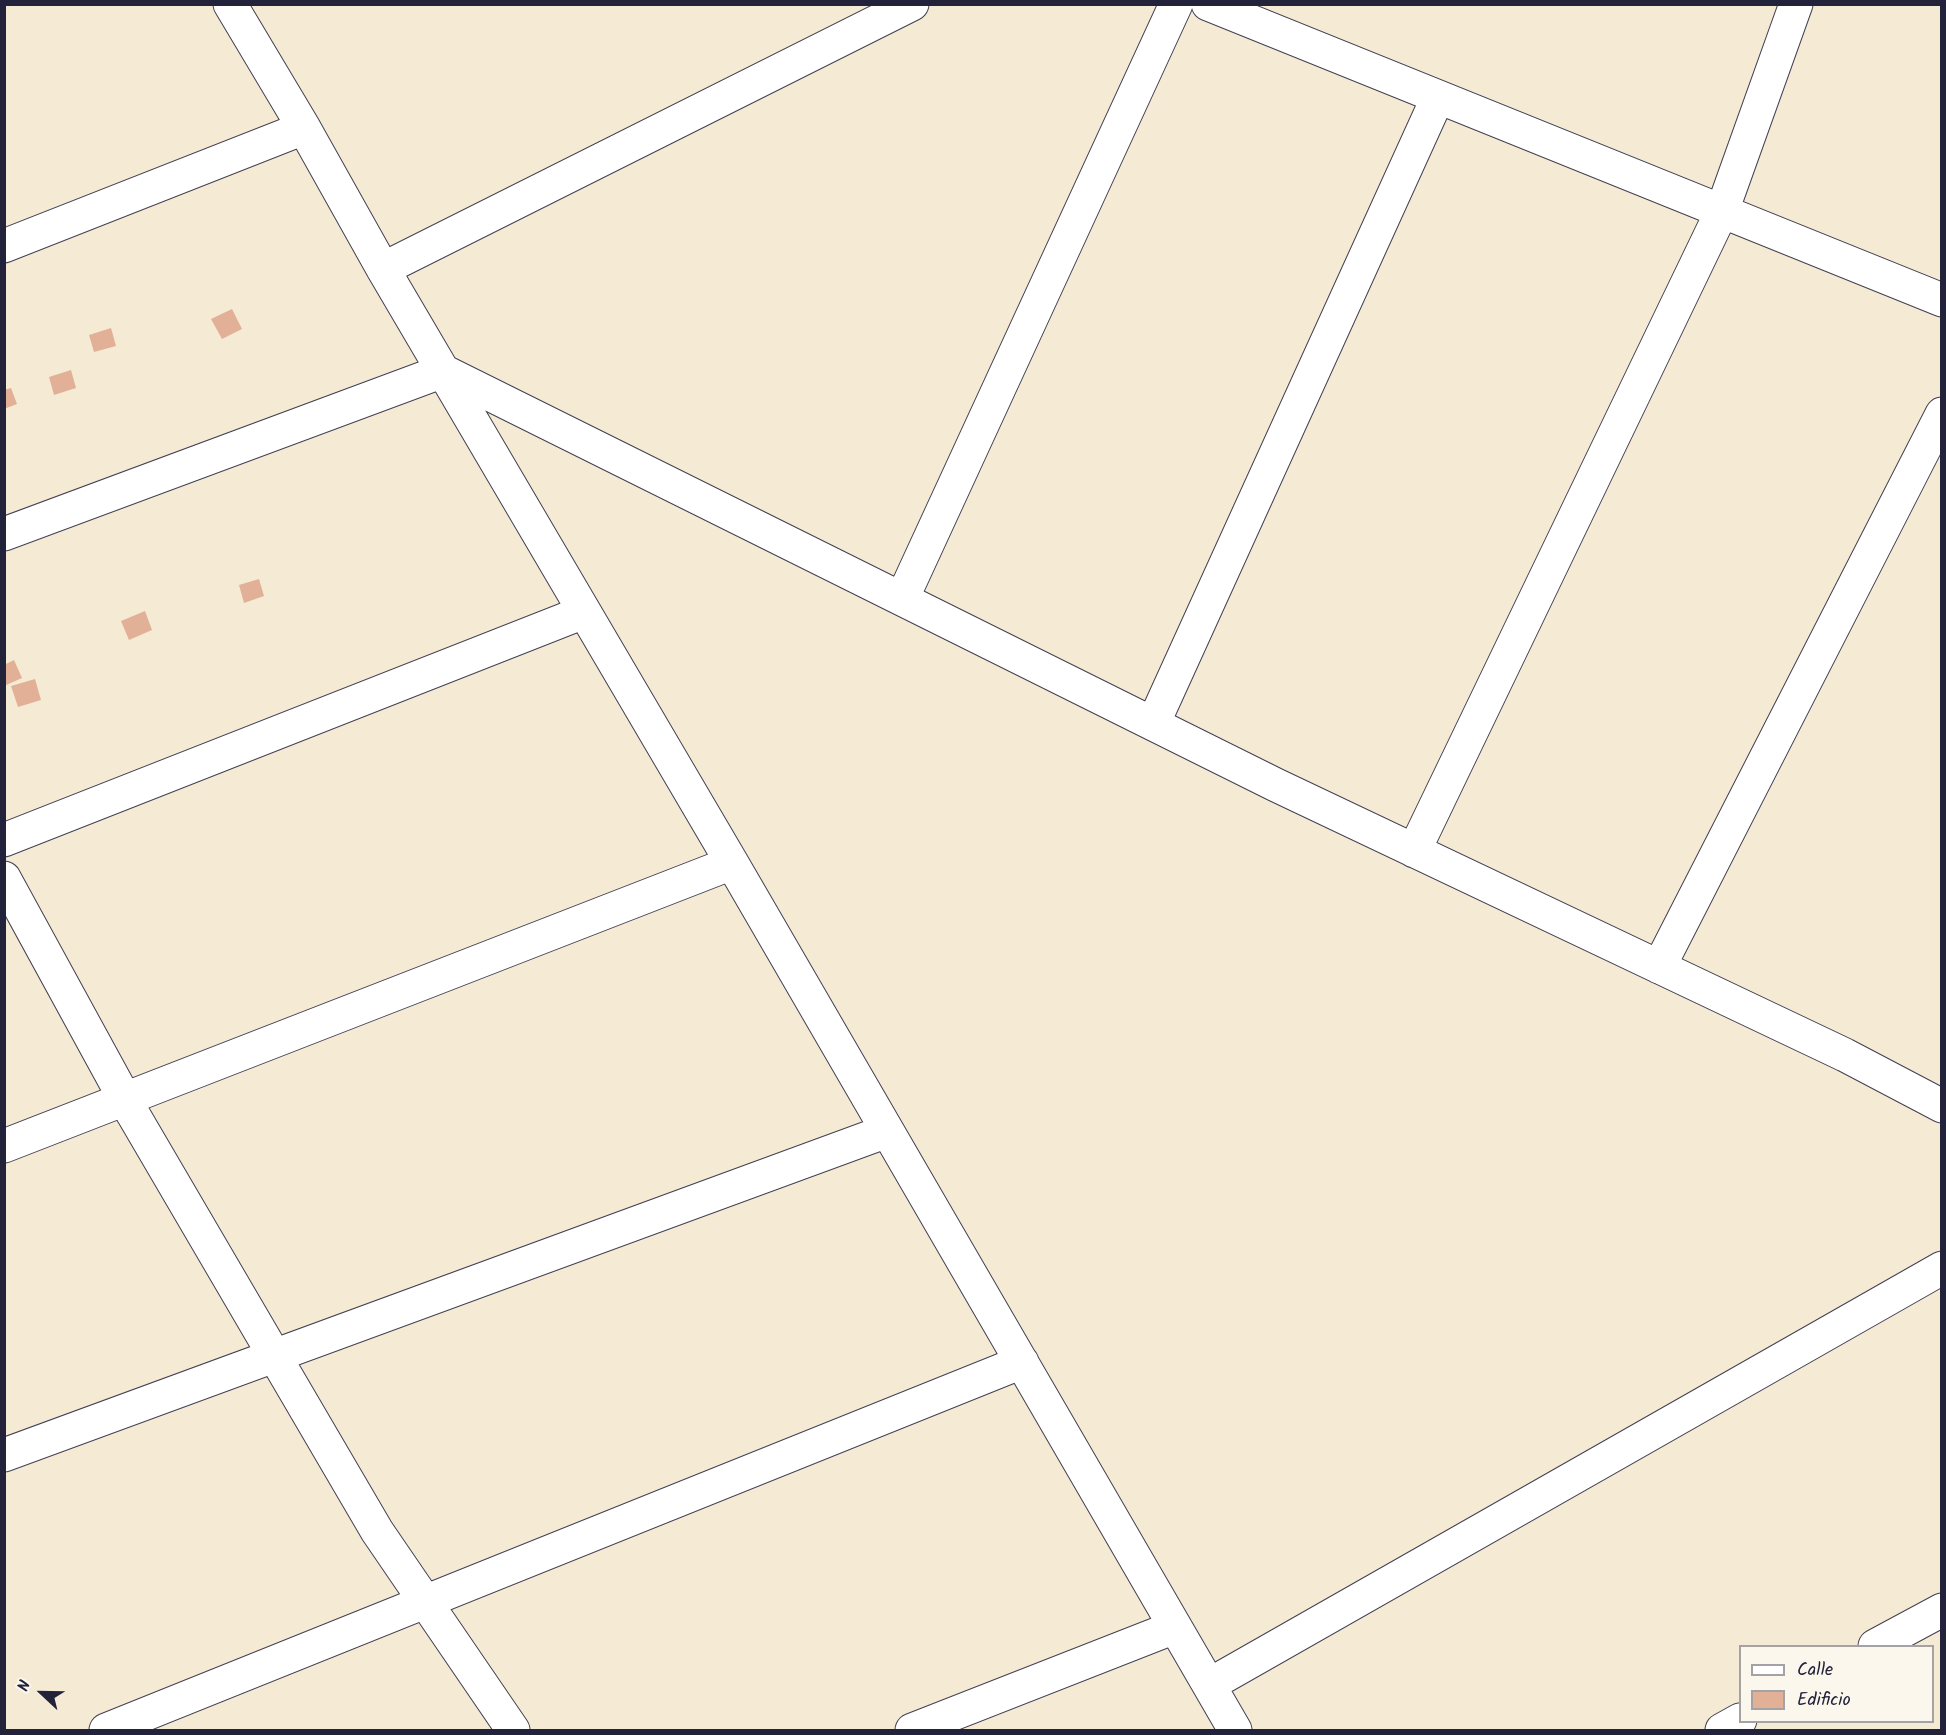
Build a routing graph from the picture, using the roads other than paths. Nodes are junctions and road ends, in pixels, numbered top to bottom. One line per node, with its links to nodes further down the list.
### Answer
1 (230, 4): 7 (street)
2 (912, 4): 10 (street)
3 (1176, 4): 15 (street)
4 (1208, 4): 6 (street)
5 (1796, 4): 8 (street)
6 (1438, 97): 8 (street); 17 (street)
7 (304, 128): 9 (street); 10 (street)
8 (1722, 211): 11 (street); 19 (street)
9 (4, 246)
10 (383, 269): 12 (street)
11 (1941, 300)
12 (443, 371): 14 (street); 15 (street); 16 (street)
13 (1941, 414): 22 (street)
14 (4, 534)
15 (902, 599): 17 (street)
16 (584, 612): 18 (street); 20 (street)
17 (1153, 724): 19 (street)
18 (4, 840)
19 (1414, 851): 22 (street)
20 (732, 863): 23 (street); 25 (street)
21 (4, 878): 23 (street)
22 (1659, 967): 24 (street)
23 (126, 1099): 26 (street); 28 (street)
24 (1941, 1106)
25 (887, 1131): 28 (street); 29 (street)
26 (4, 1146)
27 (1941, 1268): 35 (street)
28 (275, 1356): 30 (street); 31 (street)
29 (1022, 1362): 31 (street); 33 (street)
30 (4, 1455)
31 (425, 1602): 37 (street); 38 (street)
32 (1941, 1610): 34 (street)
33 (1175, 1627): 35 (street); 39 (street)
34 (1879, 1645)
35 (1209, 1685): 40 (street)
36 (1739, 1721): 41 (street)
37 (106, 1731)
38 (513, 1731)
39 (912, 1731)
40 (1235, 1731)
41 (1722, 1731)

